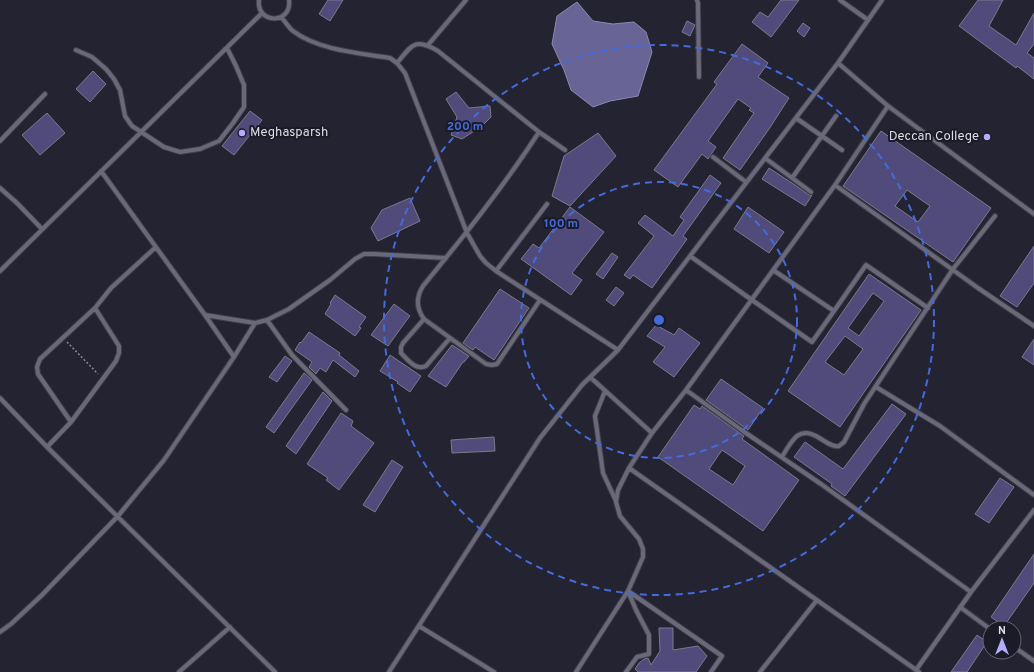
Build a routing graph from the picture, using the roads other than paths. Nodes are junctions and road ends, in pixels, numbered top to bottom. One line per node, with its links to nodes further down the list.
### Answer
1 (259, 0): 7 (lane)
2 (289, 0): 8 (lane)
3 (466, 0): 10 (lane)
4 (697, 0): 15 (lane)
5 (840, 0): 9 (lane)
6 (882, 0): 9 (lane)
7 (262, 13): 8 (lane); 11 (lane)
8 (282, 17): 13 (lane)
9 (868, 20): 14 (lane)
10 (428, 45): 13 (lane); 21 (lane)
11 (227, 48): 20 (lane); 20 (lane)
12 (76, 50): 20 (lane)
13 (397, 63): 38 (lane)
14 (838, 63): 17 (lane); 19 (lane)
15 (699, 77)
16 (45, 94): 23 (lane)
17 (888, 106): 31 (lane); 35 (lane)
18 (836, 116): 22 (lane)
19 (796, 118): 22 (lane); 27 (lane)
20 (142, 132): 28 (lane)
21 (539, 132): 24 (lane); 38 (lane)
22 (822, 136): 25 (lane); 29 (lane)
23 (0, 141)
24 (565, 150)
25 (842, 150)
26 (713, 157): 30 (lane)
27 (765, 158): 29 (lane); 30 (lane)
28 (101, 171): 37 (lane); 39 (lane)
29 (792, 178): 33 (lane)
30 (746, 182): 40 (lane)
31 (835, 185): 42 (lane); 43 (lane)
32 (0, 188): 37 (lane)
33 (811, 192)
34 (547, 204): 45 (lane)
35 (1034, 214)
36 (995, 216): 42 (lane)
37 (42, 229): 44 (lane)
38 (467, 233): 41 (lane); 45 (lane)
39 (156, 247): 48 (lane); 51 (lane)
40 (690, 256): 47 (lane); 57 (lane)
41 (446, 258): 52 (lane); 53 (lane)
42 (953, 269): 49 (lane); 55 (lane)
43 (773, 270): 47 (lane); 50 (lane)
44 (0, 271)
45 (496, 272): 46 (lane)
46 (540, 300): 56 (lane); 57 (lane)
47 (752, 300): 50 (lane); 61 (lane)
48 (95, 308): 65 (lane); 65 (lane)
49 (928, 308): 50 (lane); 60 (lane)
50 (834, 310)
51 (205, 315): 54 (lane); 58 (lane)
52 (424, 319): 56 (lane); 56 (lane)
53 (266, 320): 54 (lane); 64 (lane)
54 (255, 323): 58 (lane)
55 (1034, 326)
56 (450, 338)
57 (618, 350): 59 (lane)
58 (234, 357): 73 (lane)
59 (590, 377): 62 (lane); 81 (lane)
60 (876, 387): 68 (lane); 70 (lane)
61 (686, 390): 66 (lane); 68 (lane)
62 (605, 391): 66 (lane); 71 (lane)
63 (0, 399): 67 (lane)
64 (346, 410)
65 (71, 422): 67 (lane)
66 (652, 433): 69 (lane)
67 (46, 447): 73 (lane)
68 (782, 456): 77 (lane)
69 (628, 468): 71 (lane); 78 (lane)
70 (1034, 495)
71 (616, 502): 76 (lane)
72 (1034, 510): 74 (lane)
73 (118, 516): 82 (lane); 83 (lane)
74 (1029, 516): 75 (lane); 77 (lane)
75 (1034, 519)
76 (628, 590): 91 (lane); 92 (lane); 93 (lane)
77 (971, 592): 79 (lane)
78 (817, 600): 86 (lane); 94 (lane)
79 (960, 607): 80 (lane); 86 (lane)
80 (982, 623)
81 (419, 626): 89 (lane); 90 (lane)
82 (230, 627): 87 (lane); 88 (lane)
83 (0, 632)
84 (1022, 653): 85 (lane)
85 (1034, 661)
86 (917, 671)
87 (179, 672)
88 (275, 672)
89 (389, 672)
90 (494, 672)
91 (576, 672)
92 (626, 672)
93 (711, 672)
94 (760, 672)

